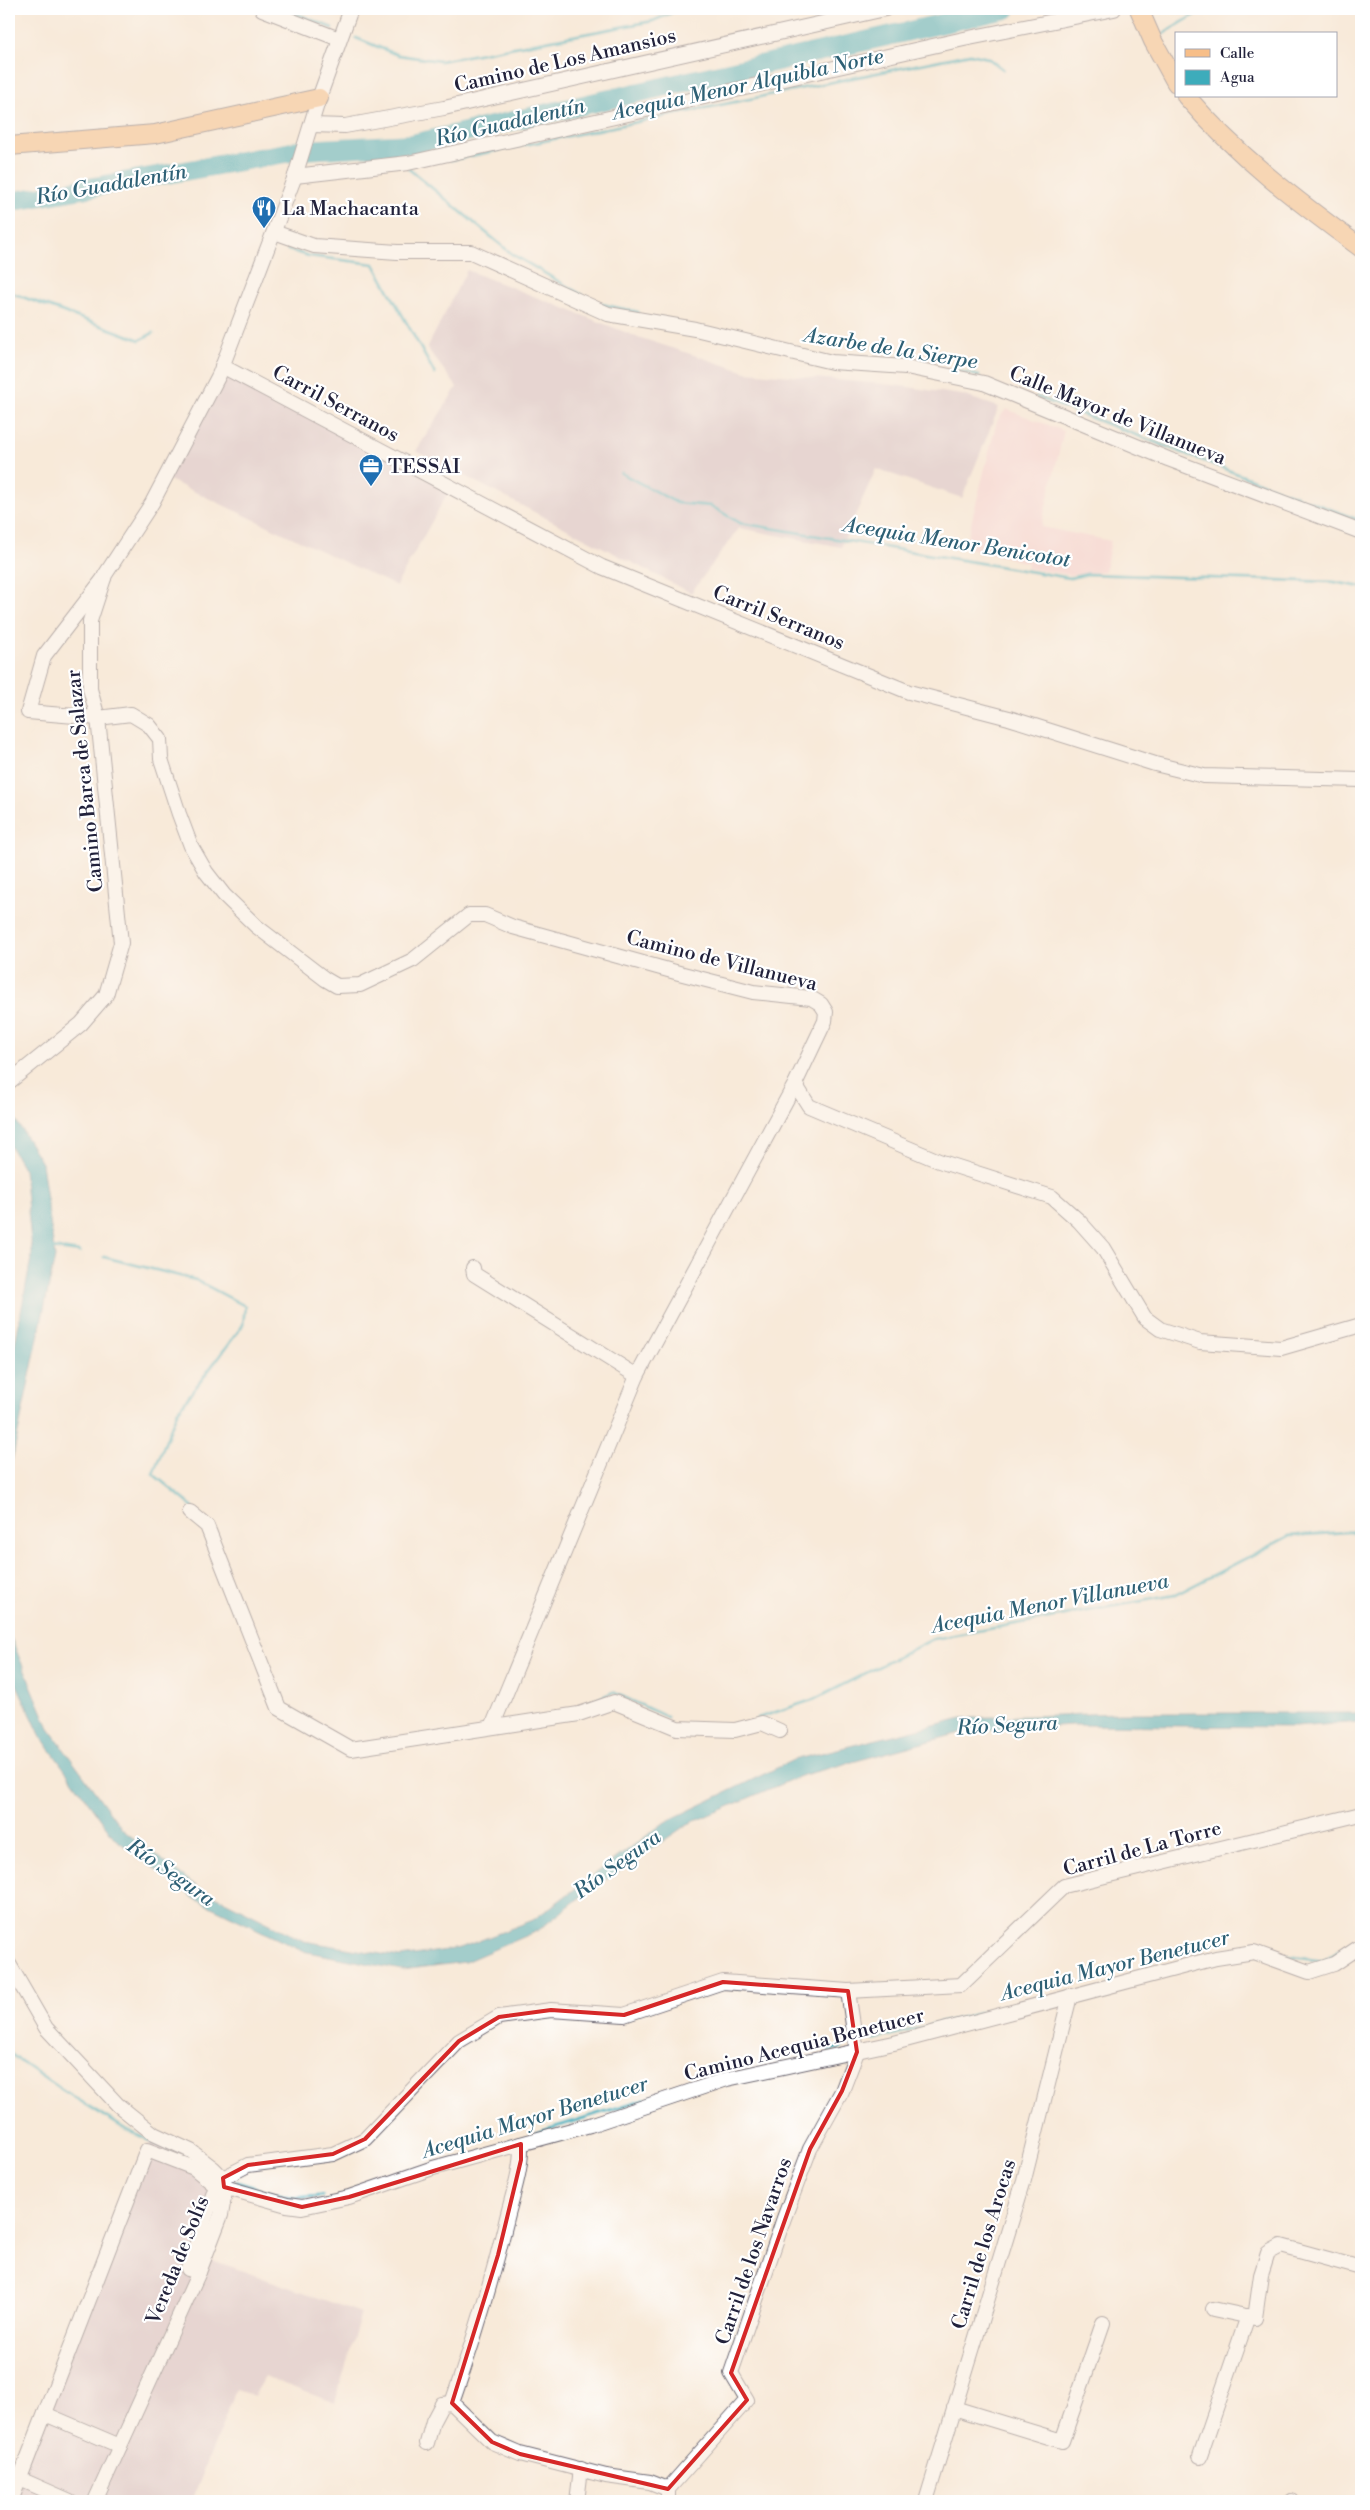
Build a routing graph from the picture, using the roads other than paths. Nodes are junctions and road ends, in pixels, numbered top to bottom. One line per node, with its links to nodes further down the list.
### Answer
1 (262, 9): 6 (street)
2 (351, 9): 6 (street, Camino Barca de Salazar)
3 (885, 9): 10 (street, Camino de Los Amansios)
4 (1114, 9): 12 (street)
5 (1139, 9): 7 (main road)
6 (339, 39): 8 (street, Camino Barca de Salazar)
7 (1175, 81)
8 (319, 98): 10 (street, Camino Barca de Salazar); 11 (main road)
9 (1188, 98): 14 (main road)
10 (311, 125): 12 (street, Camino Barca de Salazar)
11 (9, 146)
12 (295, 176): 13 (street, Camino Barca de Salazar)
13 (274, 232): 15 (street, Camino Barca de Salazar); 16 (street, Calle Mayor de Villanueva)
14 (1361, 248)
15 (222, 366): 17 (street, Camino Barca de Salazar); 19 (street, Carril Serranos)
16 (1361, 532)
17 (104, 578): 18 (street, Camino Barca de Salazar); 18 (street, Camino de Villanueva)
18 (98, 718): 20 (street, Camino Barca de Salazar); 21 (street, Camino de Villanueva)
19 (1361, 780)
20 (9, 1082)
21 (794, 1084): 23 (street); 24 (street, Camino de Villanueva)
22 (473, 1268): 24 (street)
23 (1361, 1325)
24 (637, 1376): 26 (street, Camino de Villanueva)
25 (190, 1512): 26 (street)
26 (492, 1727): 27 (street)
27 (780, 1731)
28 (1361, 1814): 31 (street, Carril de La Torre)
29 (1361, 1946): 32 (street, Camino Acequia Benetucer)
30 (9, 1964): 35 (street, Vereda de Solís)
31 (848, 1991): 33 (street, Carril de los Navarros); 35 (street, Carril de La Torre)
32 (1070, 1996): 33 (street, Camino Acequia Benetucer); 42 (street, Carril de los Arocas)
33 (856, 2052): 34 (street, Camino Acequia Benetucer); 49 (street, Carril de los Navarros)
34 (521, 2144): 35 (street, Camino Acequia Benetucer); 41 (street)
35 (224, 2183): 37 (street, Vereda de Solís)
36 (1361, 2268): 39 (street)
37 (199, 2272): 43 (street); 45 (street, Vereda de Solís)
38 (1213, 2309): 39 (street)
39 (1248, 2316): 46 (street)
40 (1103, 2323): 42 (street)
41 (452, 2403): 44 (street); 47 (street)
42 (954, 2408): 54 (street, Carril de los Arocas)
43 (45, 2414): 45 (street); 48 (street)
44 (427, 2442)
45 (120, 2446): 52 (street, Vereda de Solís)
46 (1200, 2456)
47 (581, 2469): 49 (street); 53 (street)
48 (20, 2480): 50 (street); 51 (street)
49 (668, 2495)
50 (11, 2501)
51 (70, 2501)
52 (95, 2501)
53 (577, 2501)
54 (926, 2501)

